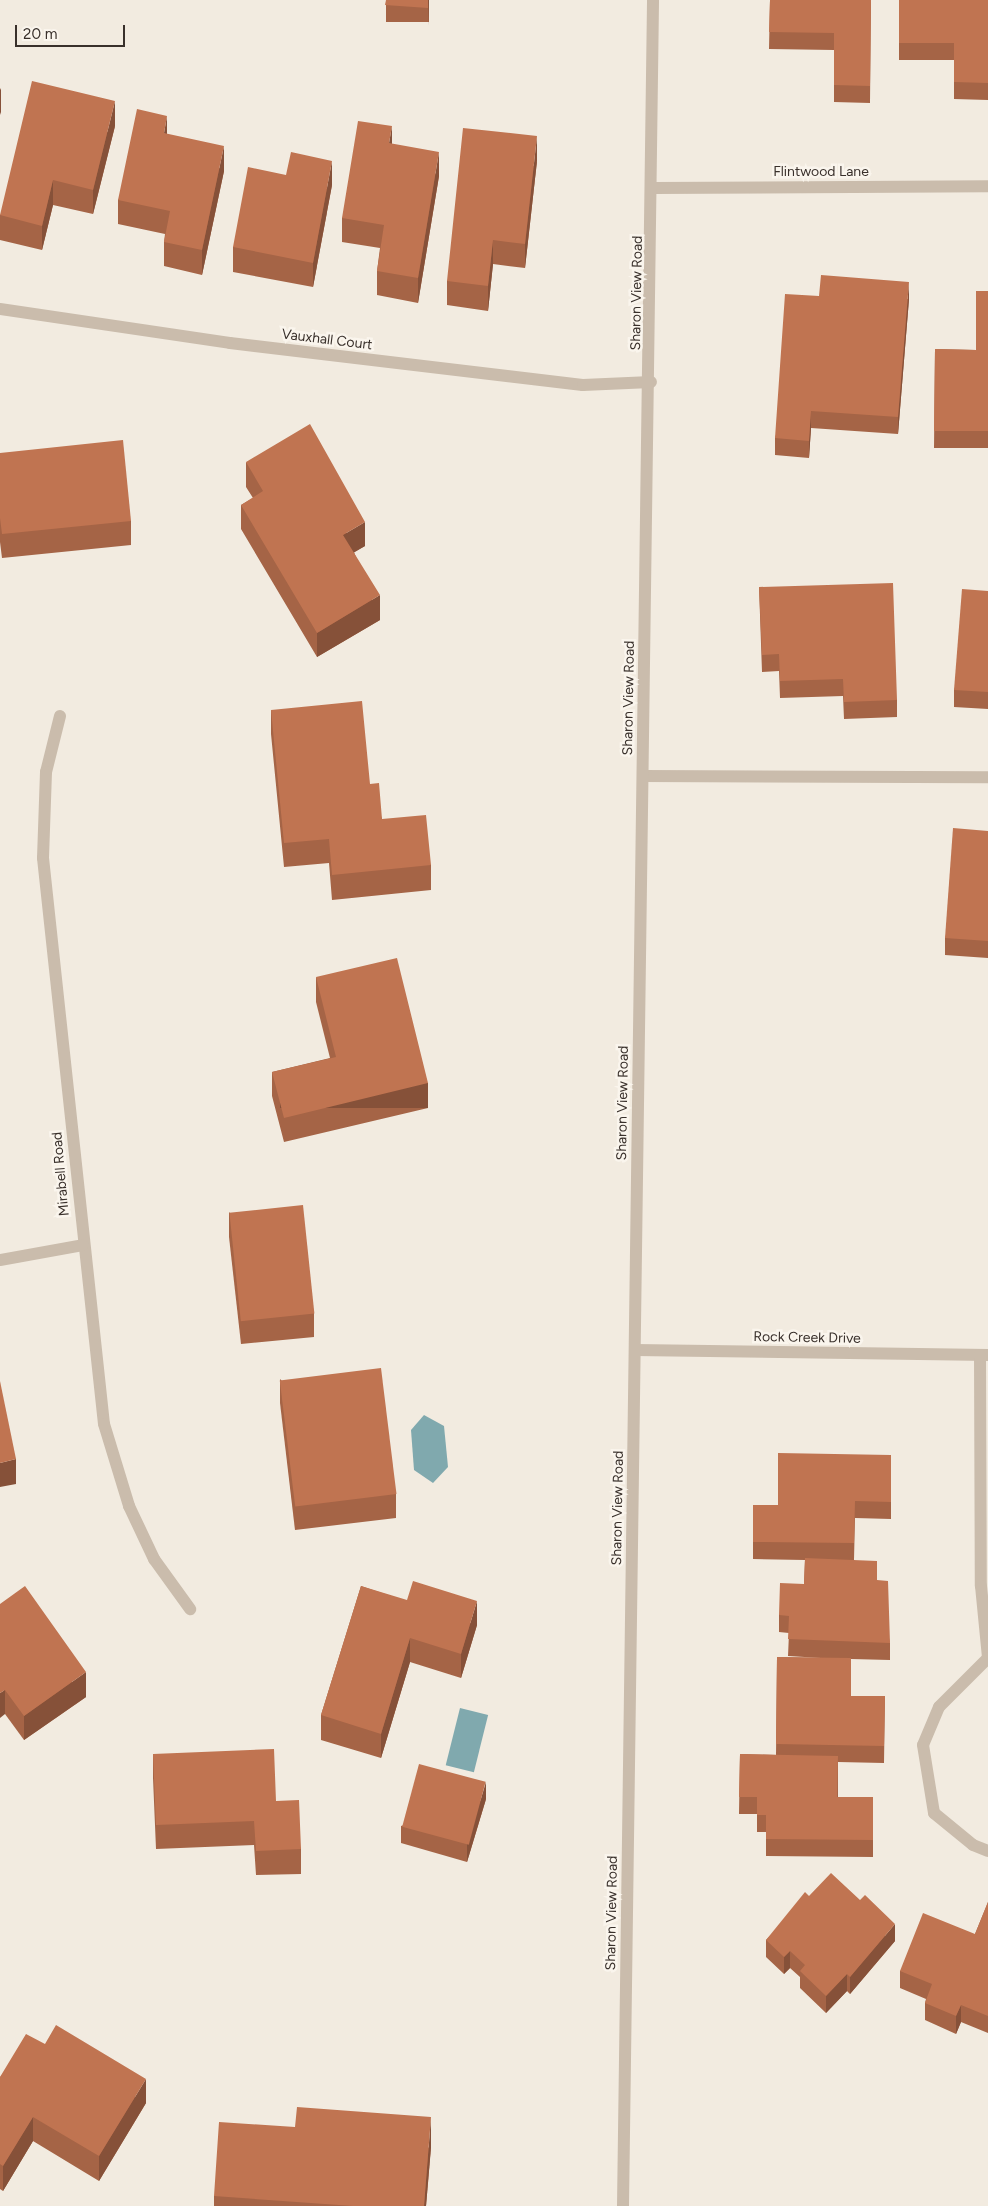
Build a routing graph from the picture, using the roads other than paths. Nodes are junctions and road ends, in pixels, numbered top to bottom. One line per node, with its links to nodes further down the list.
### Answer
1 (653, 0): 3 (street, Sharon View Road)
2 (988, 186): 3 (street, Flintwood Lane)
3 (654, 188): 5 (street, Sharon View Road)
4 (0, 309): 5 (street, Vauxhall Court)
5 (651, 382): 7 (street, Sharon View Road)
6 (60, 716): 9 (street, Mirabell Road)
7 (643, 776): 8 (street); 11 (street, Sharon View Road)
8 (988, 777)
9 (83, 1245): 10 (street); 13 (street, Mirabell Road)
10 (0, 1260)
11 (635, 1350): 12 (street, Rock Creek Drive); 16 (street, Sharon View Road)
12 (984, 1355): 14 (street, Rock Creek Drive)
13 (190, 1609)
14 (988, 1658): 15 (street, Rock Creek Drive)
15 (988, 1851)
16 (623, 2206)

